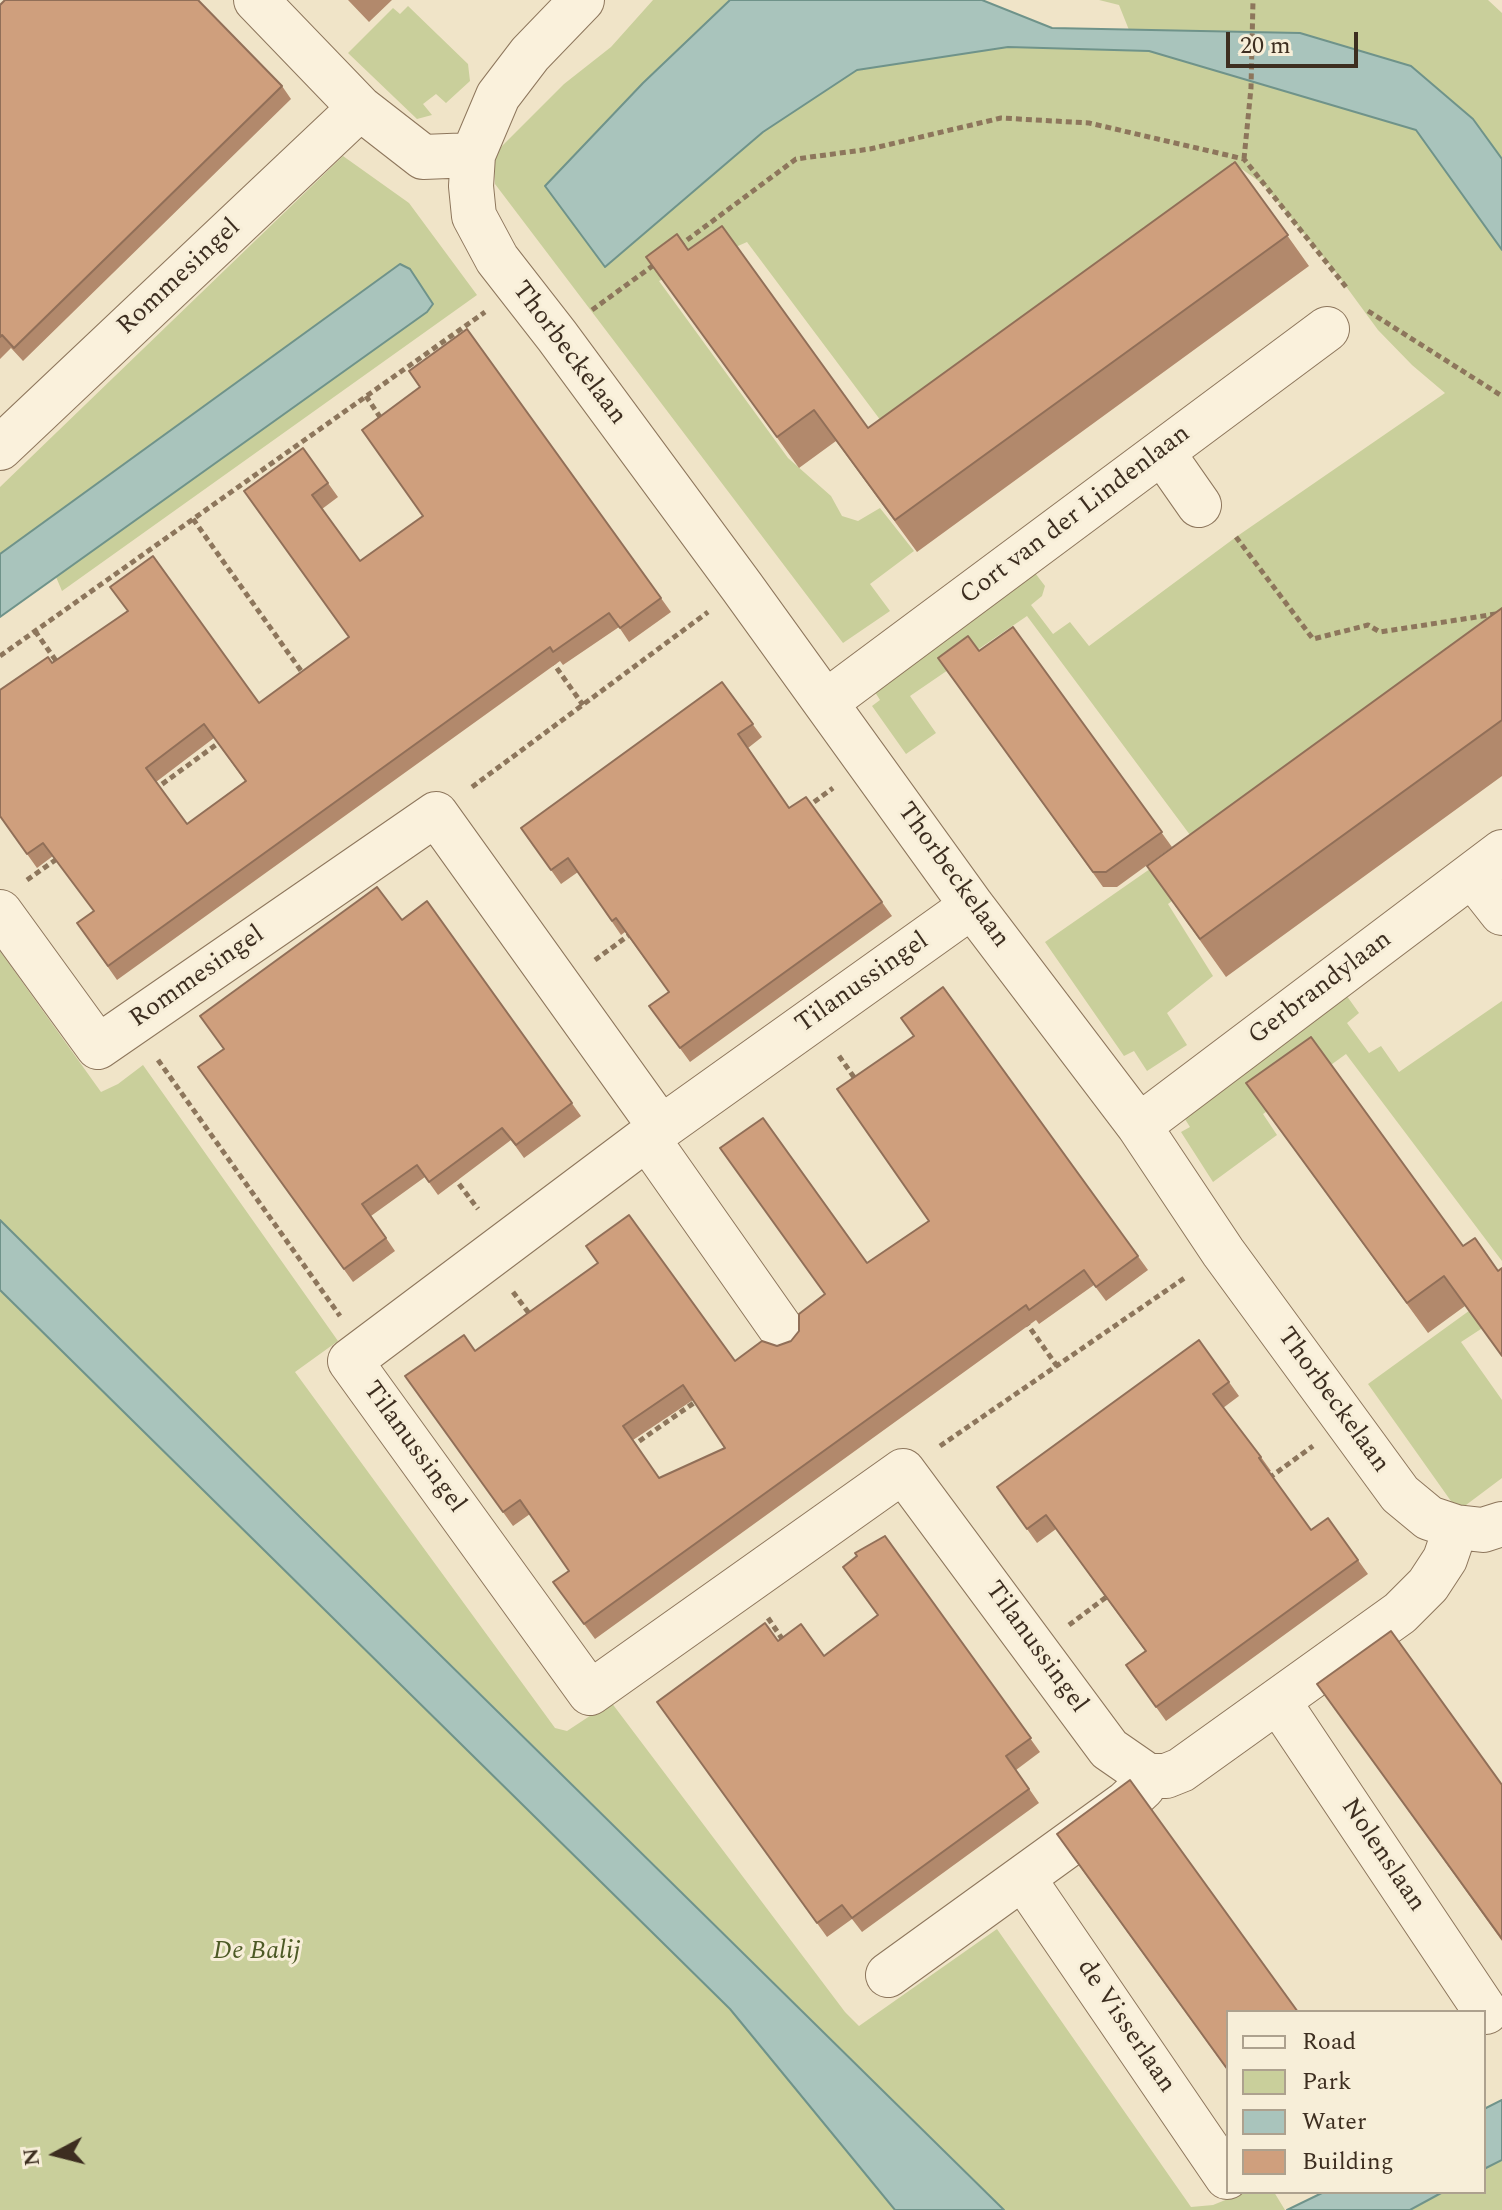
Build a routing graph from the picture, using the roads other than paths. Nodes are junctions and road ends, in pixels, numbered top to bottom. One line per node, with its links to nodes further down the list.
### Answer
1 (256, 0): 3 (street)
2 (582, 0): 4 (street, Thorbeckelaan)
3 (360, 108): 4 (street); 6 (street, Rommesingel)
4 (473, 155): 9 (street, Thorbeckelaan)
5 (1344, 318): 7 (street, Cort van der Lindenlaan)
6 (0, 448)
7 (1162, 452): 8 (street); 9 (street, Cort van der Lindenlaan)
8 (1199, 505)
9 (826, 702): 12 (street, Thorbeckelaan)
10 (1487, 864): 13 (street); 14 (street, Gerbrandylaan)
11 (12, 897): 15 (street, Rommesingel)
12 (972, 906): 14 (street, Thorbeckelaan); 15 (street, Tilanussingel)
13 (1502, 913)
14 (1139, 1126): 18 (street, Thorbeckelaan)
15 (654, 1133): 16 (street); 20 (street, Tilanussingel)
16 (786, 1336)
17 (1502, 1524): 18 (street, Thorbeckelaan)
18 (1456, 1527): 19 (street)
19 (1278, 1701): 20 (street); 23 (street, Nolenslaan)
20 (1148, 1776): 21 (street)
21 (1023, 1878): 22 (street); 24 (street, de Visserlaan)
22 (888, 1975)
23 (1485, 2010)
24 (1226, 2176)

